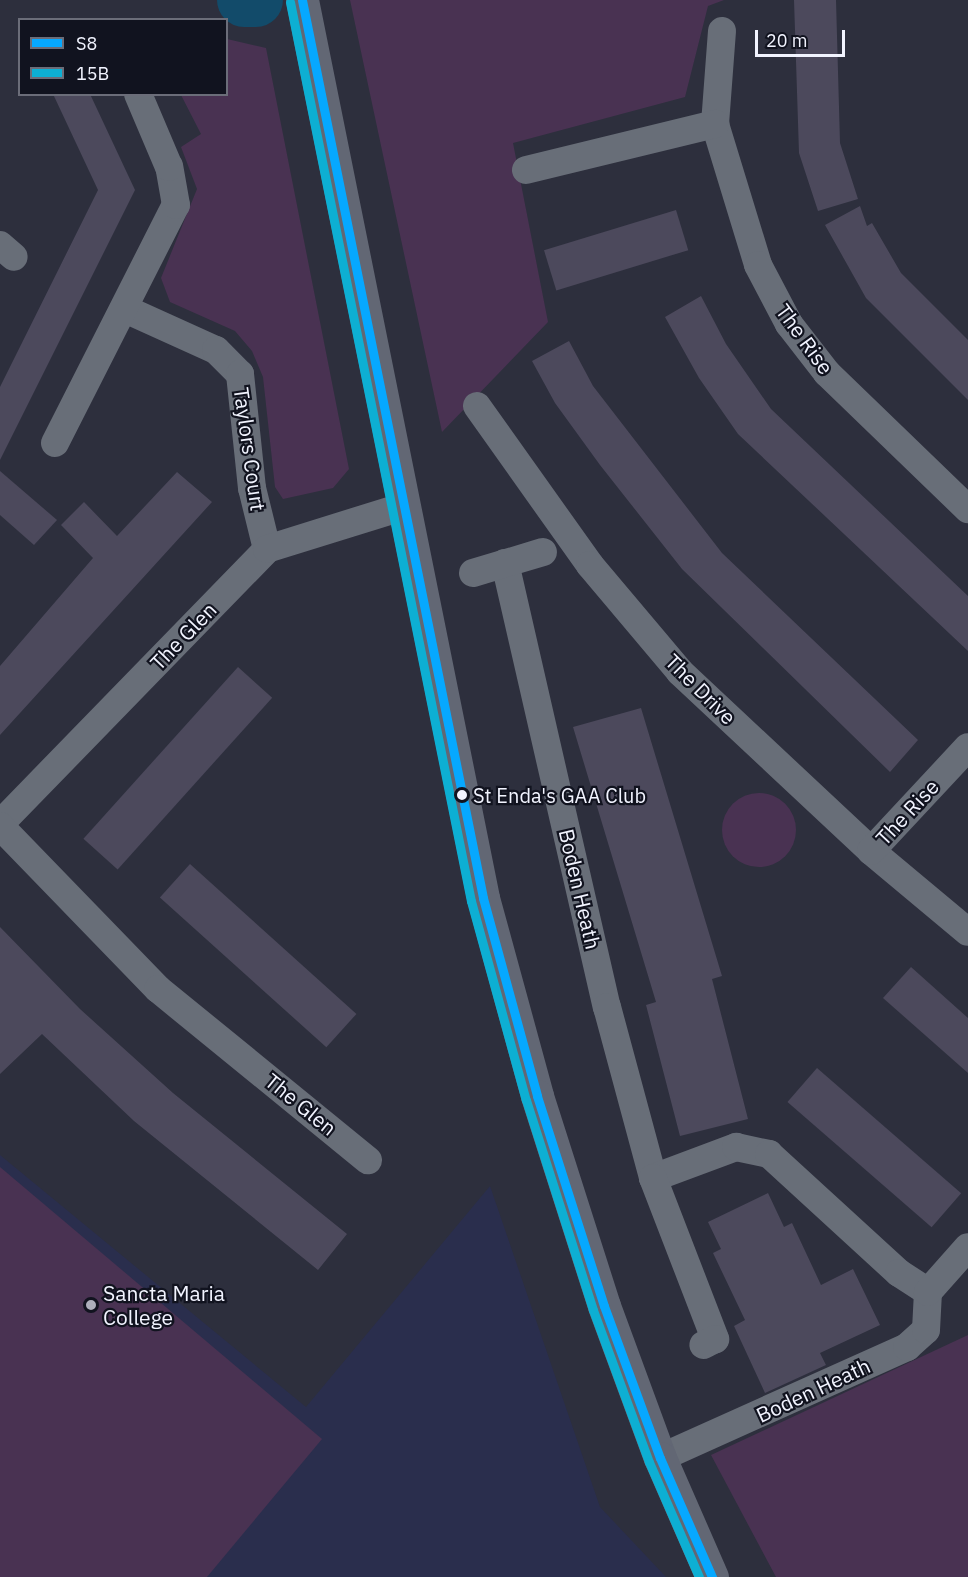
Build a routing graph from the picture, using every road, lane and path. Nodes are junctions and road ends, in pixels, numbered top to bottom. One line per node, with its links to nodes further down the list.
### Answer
1 (305, 14): 9 (main road)
2 (722, 31): 4 (street, The Rise)
3 (139, 96): 6 (street)
4 (715, 124): 5 (street); 10 (street, The Rise)
5 (525, 170)
6 (125, 309): 8 (street); 11 (street, Taylors Court)
7 (477, 406): 17 (street, The Drive)
8 (55, 443)
9 (402, 507): 11 (street, The Glen); 24 (main road)
10 (968, 508)
11 (267, 549): 16 (street, The Glen)
12 (543, 552): 13 (street)
13 (505, 563): 14 (street); 20 (street, Boden Heath)
14 (473, 573)
15 (968, 747): 17 (street, The Rise)
16 (0, 825): 19 (street, The Glen)
17 (871, 851): 18 (street, The Drive)
18 (968, 932)
19 (368, 1160)
20 (653, 1178): 22 (street); 23 (street, Boden Heath)
21 (968, 1247): 22 (street)
22 (928, 1292): 24 (street, Boden Heath)
23 (703, 1345)
24 (660, 1458): 25 (main road)
25 (712, 1577)

